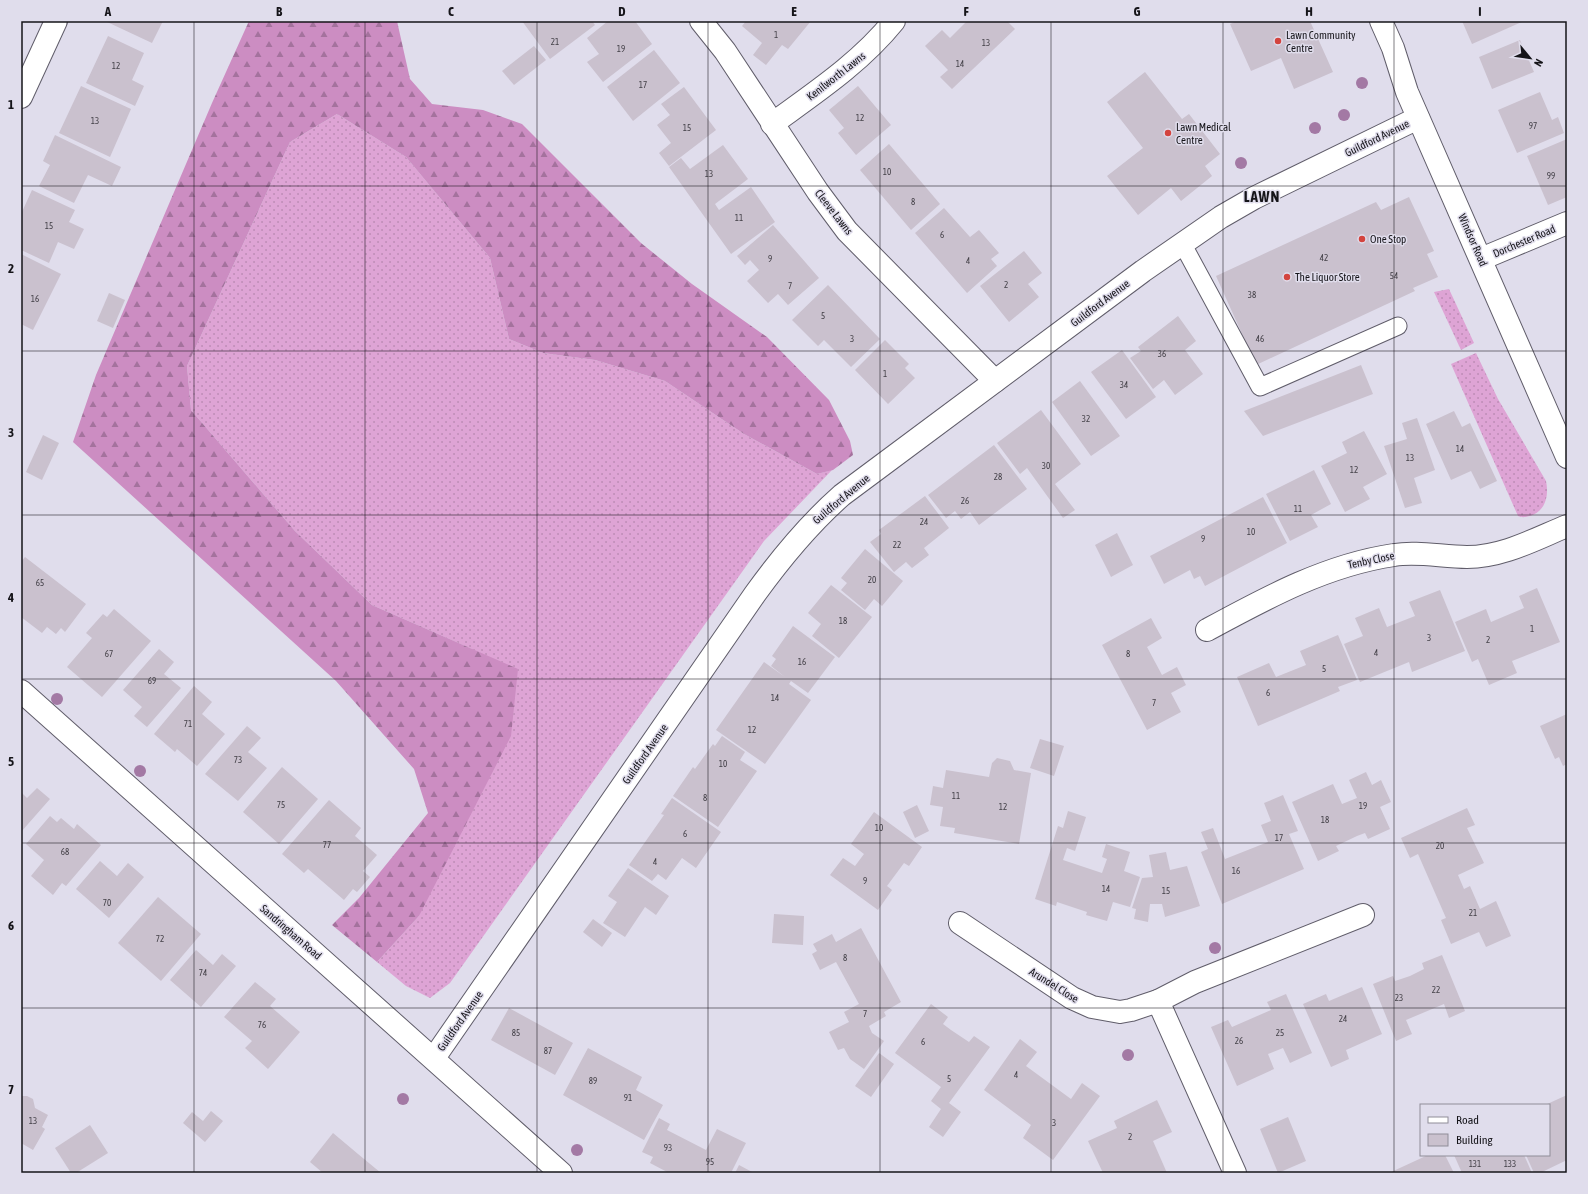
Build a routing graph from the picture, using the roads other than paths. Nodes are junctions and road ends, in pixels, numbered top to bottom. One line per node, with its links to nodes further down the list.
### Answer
1 (56, 21): 5 (street)
2 (701, 21): 7 (street, Cleeve Lawns)
3 (894, 21): 7 (street, Kenilworth Lawns)
4 (1381, 21): 6 (street, Windsor Road)
5 (21, 97)
6 (1418, 118): 9 (street, Guildford Avenue); 10 (street, Windsor Road)
7 (772, 124): 12 (street, Cleeve Lawns)
8 (1567, 223): 10 (street, Dorchester Road)
9 (1182, 243): 11 (lane); 12 (street, Guildford Avenue)
10 (1481, 259): 13 (street, Windsor Road)
11 (1398, 326)
12 (995, 381): 20 (street, Guildford Avenue)
13 (1567, 457)
14 (1567, 526): 15 (street, Tenby Close)
15 (1207, 630)
16 (21, 691): 20 (street, Sandringham Road)
17 (1362, 914): 19 (street, Arundel Close)
18 (960, 923): 19 (street, Arundel Close)
19 (1158, 1001): 22 (street)
20 (434, 1058): 21 (street, Sandringham Road)
21 (561, 1173)
22 (1235, 1173)

